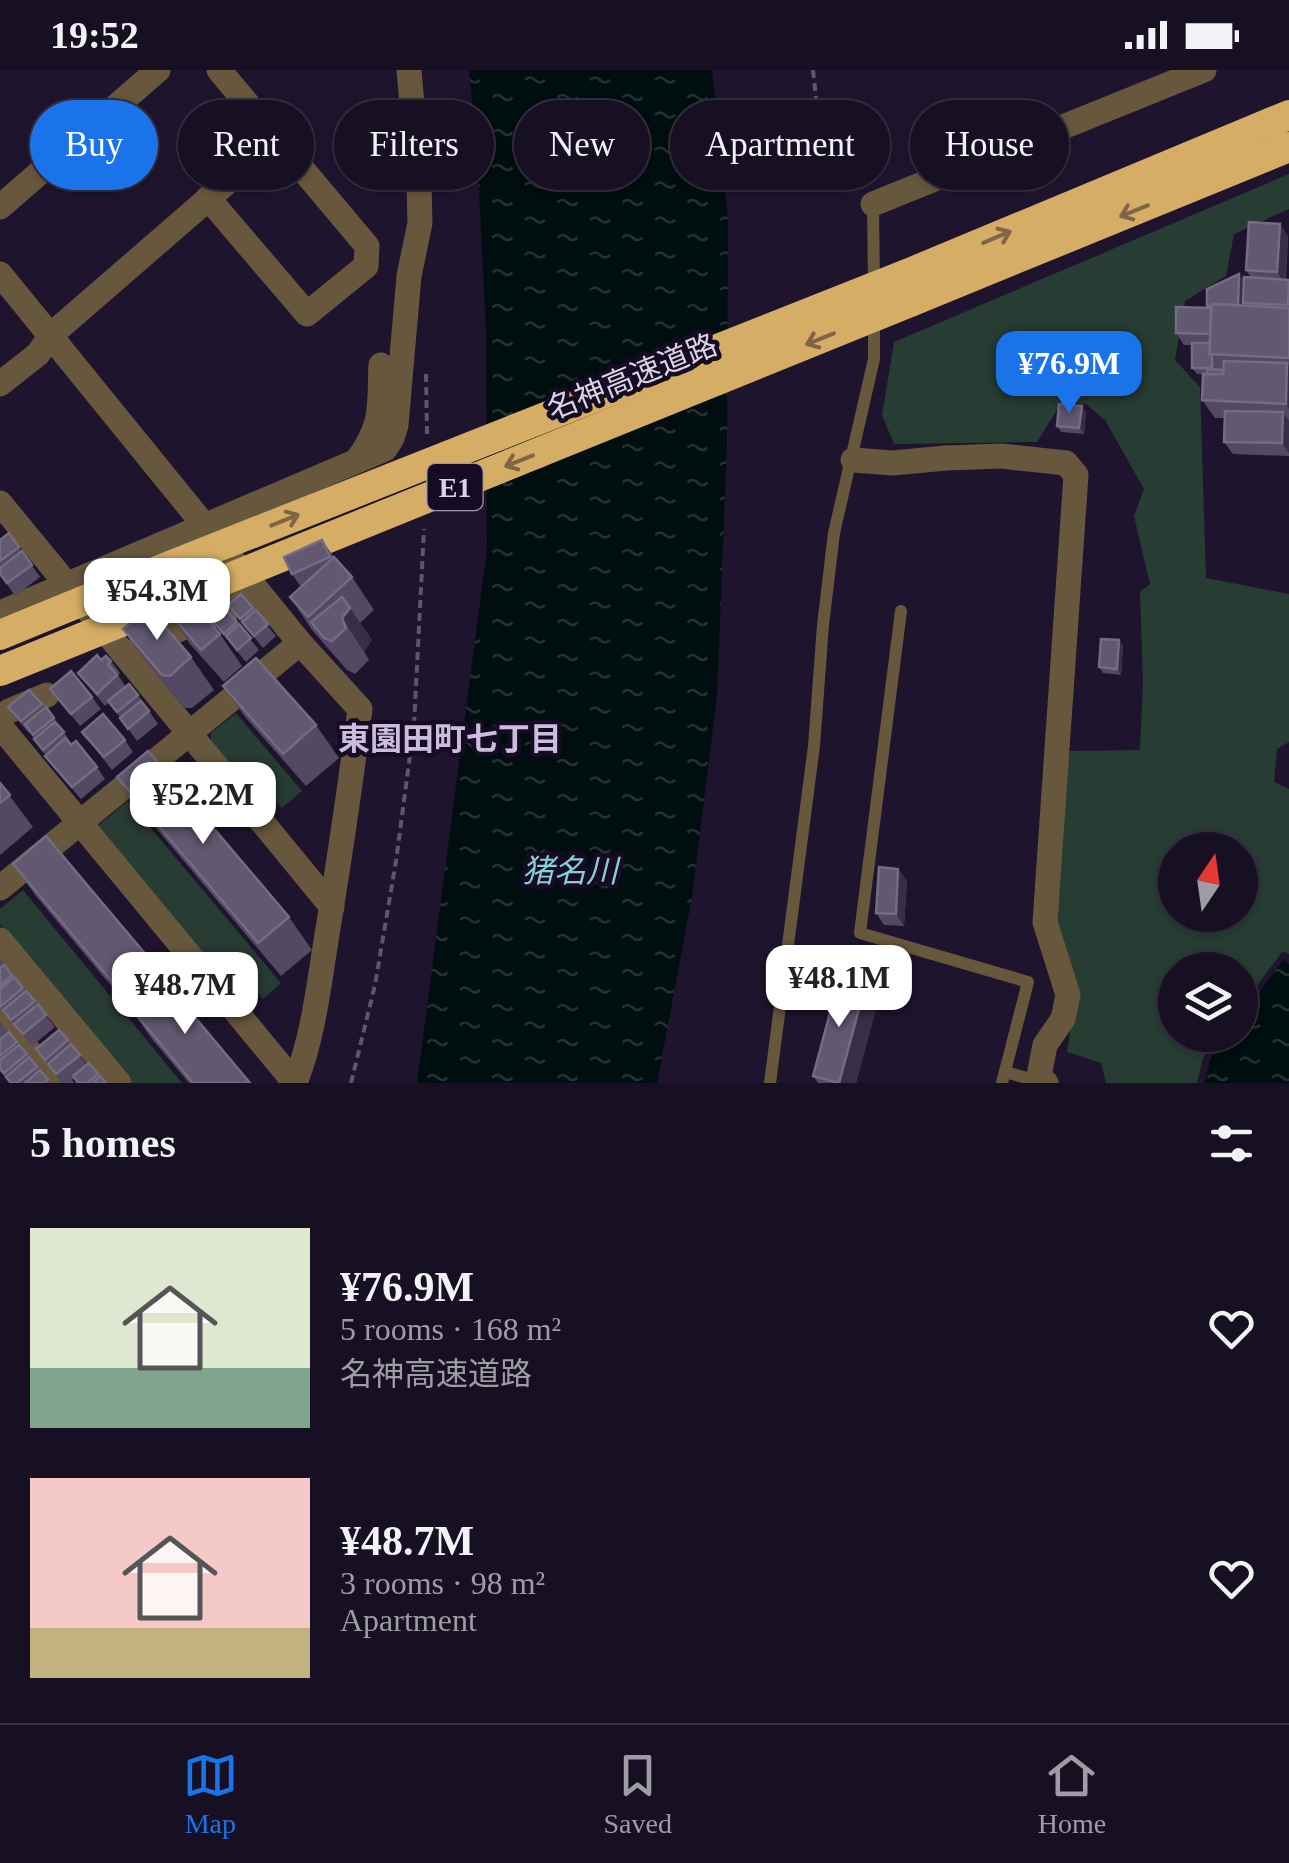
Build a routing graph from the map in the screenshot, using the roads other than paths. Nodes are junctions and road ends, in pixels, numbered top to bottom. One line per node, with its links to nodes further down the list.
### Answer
1 (158, 70): 12 (street)
2 (219, 70): 5 (street)
3 (409, 70): 19 (street)
4 (1204, 70): 11 (street)
5 (243, 100)
6 (1289, 115): 14 (highway, 名神高速道路 / E1, one-way to 6)
7 (1289, 148): 14 (highway, 名神高速道路 / E1, one-way to 14)
8 (314, 184): 10 (street)
9 (217, 190): 10 (street)
10 (208, 198): 15 (street)
11 (874, 204): 18 (lane)
12 (0, 206)
13 (0, 274): 15 (street)
14 (909, 288): 26 (highway, 名神高速道路 / E1, one-way to 14, bridge); 29 (highway, 名神高速道路 / E1, one-way to 29, bridge)
15 (51, 335): 17 (street); 21 (street)
16 (381, 365): 19 (street)
17 (0, 384)
18 (853, 460): 42 (street); 47 (lane)
19 (356, 463): 21 (street)
20 (0, 503): 22 (street)
21 (204, 524): 22 (street); 23 (street)
22 (68, 585): 25 (street); 28 (street)
23 (261, 594): 27 (street); 28 (street)
24 (901, 611): 41 (lane)
25 (0, 613)
26 (0, 635)
27 (300, 643): 33 (street); 36 (street)
28 (122, 653): 33 (street)
29 (0, 671)
30 (47, 695): 31 (street)
31 (0, 716)
32 (0, 726): 34 (street)
33 (188, 734): 34 (street); 36 (street)
34 (80, 824): 35 (street); 46 (street)
35 (0, 888)
36 (332, 906): 46 (street)
37 (0, 940): 39 (street)
38 (0, 1017): 39 (street)
39 (52, 1040): 40 (street); 43 (street)
40 (102, 1062): 44 (street); 45 (street)
41 (1003, 1078): 42 (lane)
42 (1042, 1082)
43 (56, 1083)
44 (78, 1083)
45 (119, 1083)
46 (295, 1083)
47 (770, 1083)

